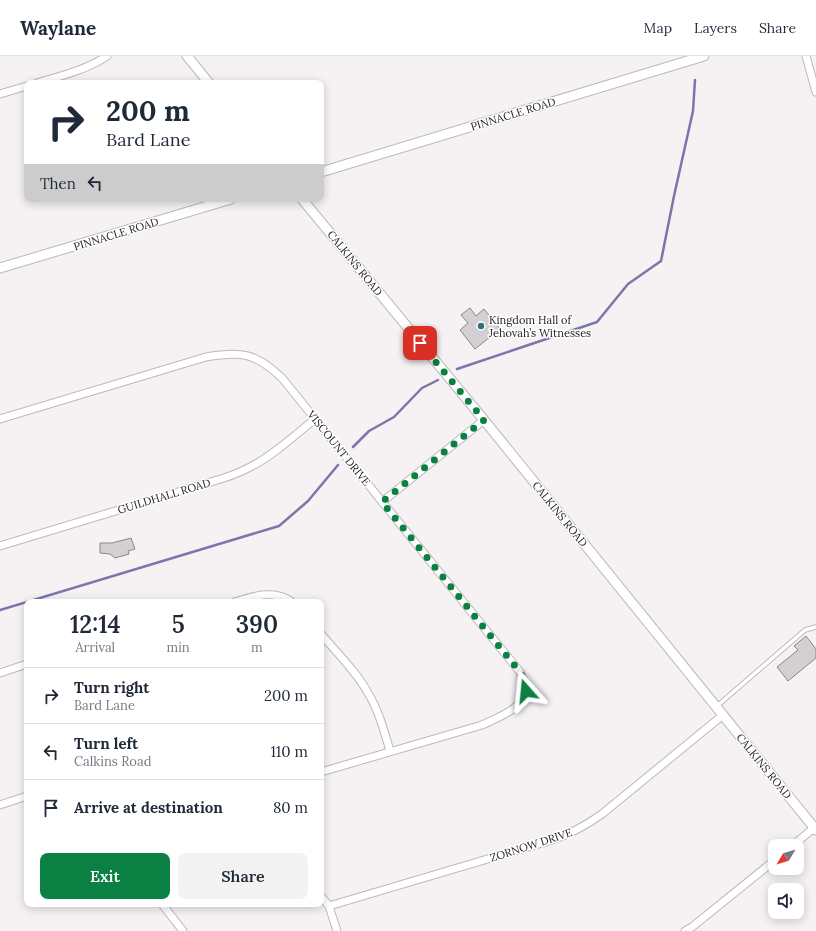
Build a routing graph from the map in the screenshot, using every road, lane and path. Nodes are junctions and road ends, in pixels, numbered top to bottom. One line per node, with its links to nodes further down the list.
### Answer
1 (107, 56): 5 (street)
2 (187, 56): 6 (main road)
3 (704, 56): 10 (main road, PINNACLE ROAD)
4 (806, 56): 8 (street)
5 (47, 80)
6 (207, 80)
7 (24, 87): 9 (street)
8 (816, 92)
9 (0, 94)
10 (324, 171)
11 (221, 202): 13 (main road, PINNACLE ROAD)
12 (304, 202): 16 (main road, CALKINS ROAD)
13 (0, 268)
14 (0, 419): 15 (street, VISCOUNT DRIVE)
15 (315, 419): 17 (street, VISCOUNT DRIVE); 18 (street, GUILDHALL ROAD)
16 (484, 420): 17 (street); 25 (main road, CALKINS ROAD)
17 (382, 502): 27 (street, VISCOUNT DRIVE)
18 (0, 546)
19 (245, 599): 20 (street)
20 (287, 599)
21 (816, 627): 25 (lane)
22 (324, 638): 27 (street)
23 (24, 665): 24 (street)
24 (0, 673)
25 (716, 706): 26 (main road, CALKINS ROAD)
26 (723, 715): 31 (main road, CALKINS ROAD); 35 (street, ZORNOW DRIVE)
27 (390, 751): 28 (street, VISCOUNT DRIVE)
28 (324, 771)
29 (24, 797): 30 (street)
30 (0, 805)
31 (815, 829): 32 (street)
32 (801, 839)
33 (768, 866): 39 (street)
34 (324, 900): 35 (street)
35 (329, 906): 38 (street)
36 (164, 907): 37 (street)
37 (183, 931)
38 (336, 931)
39 (685, 931)

